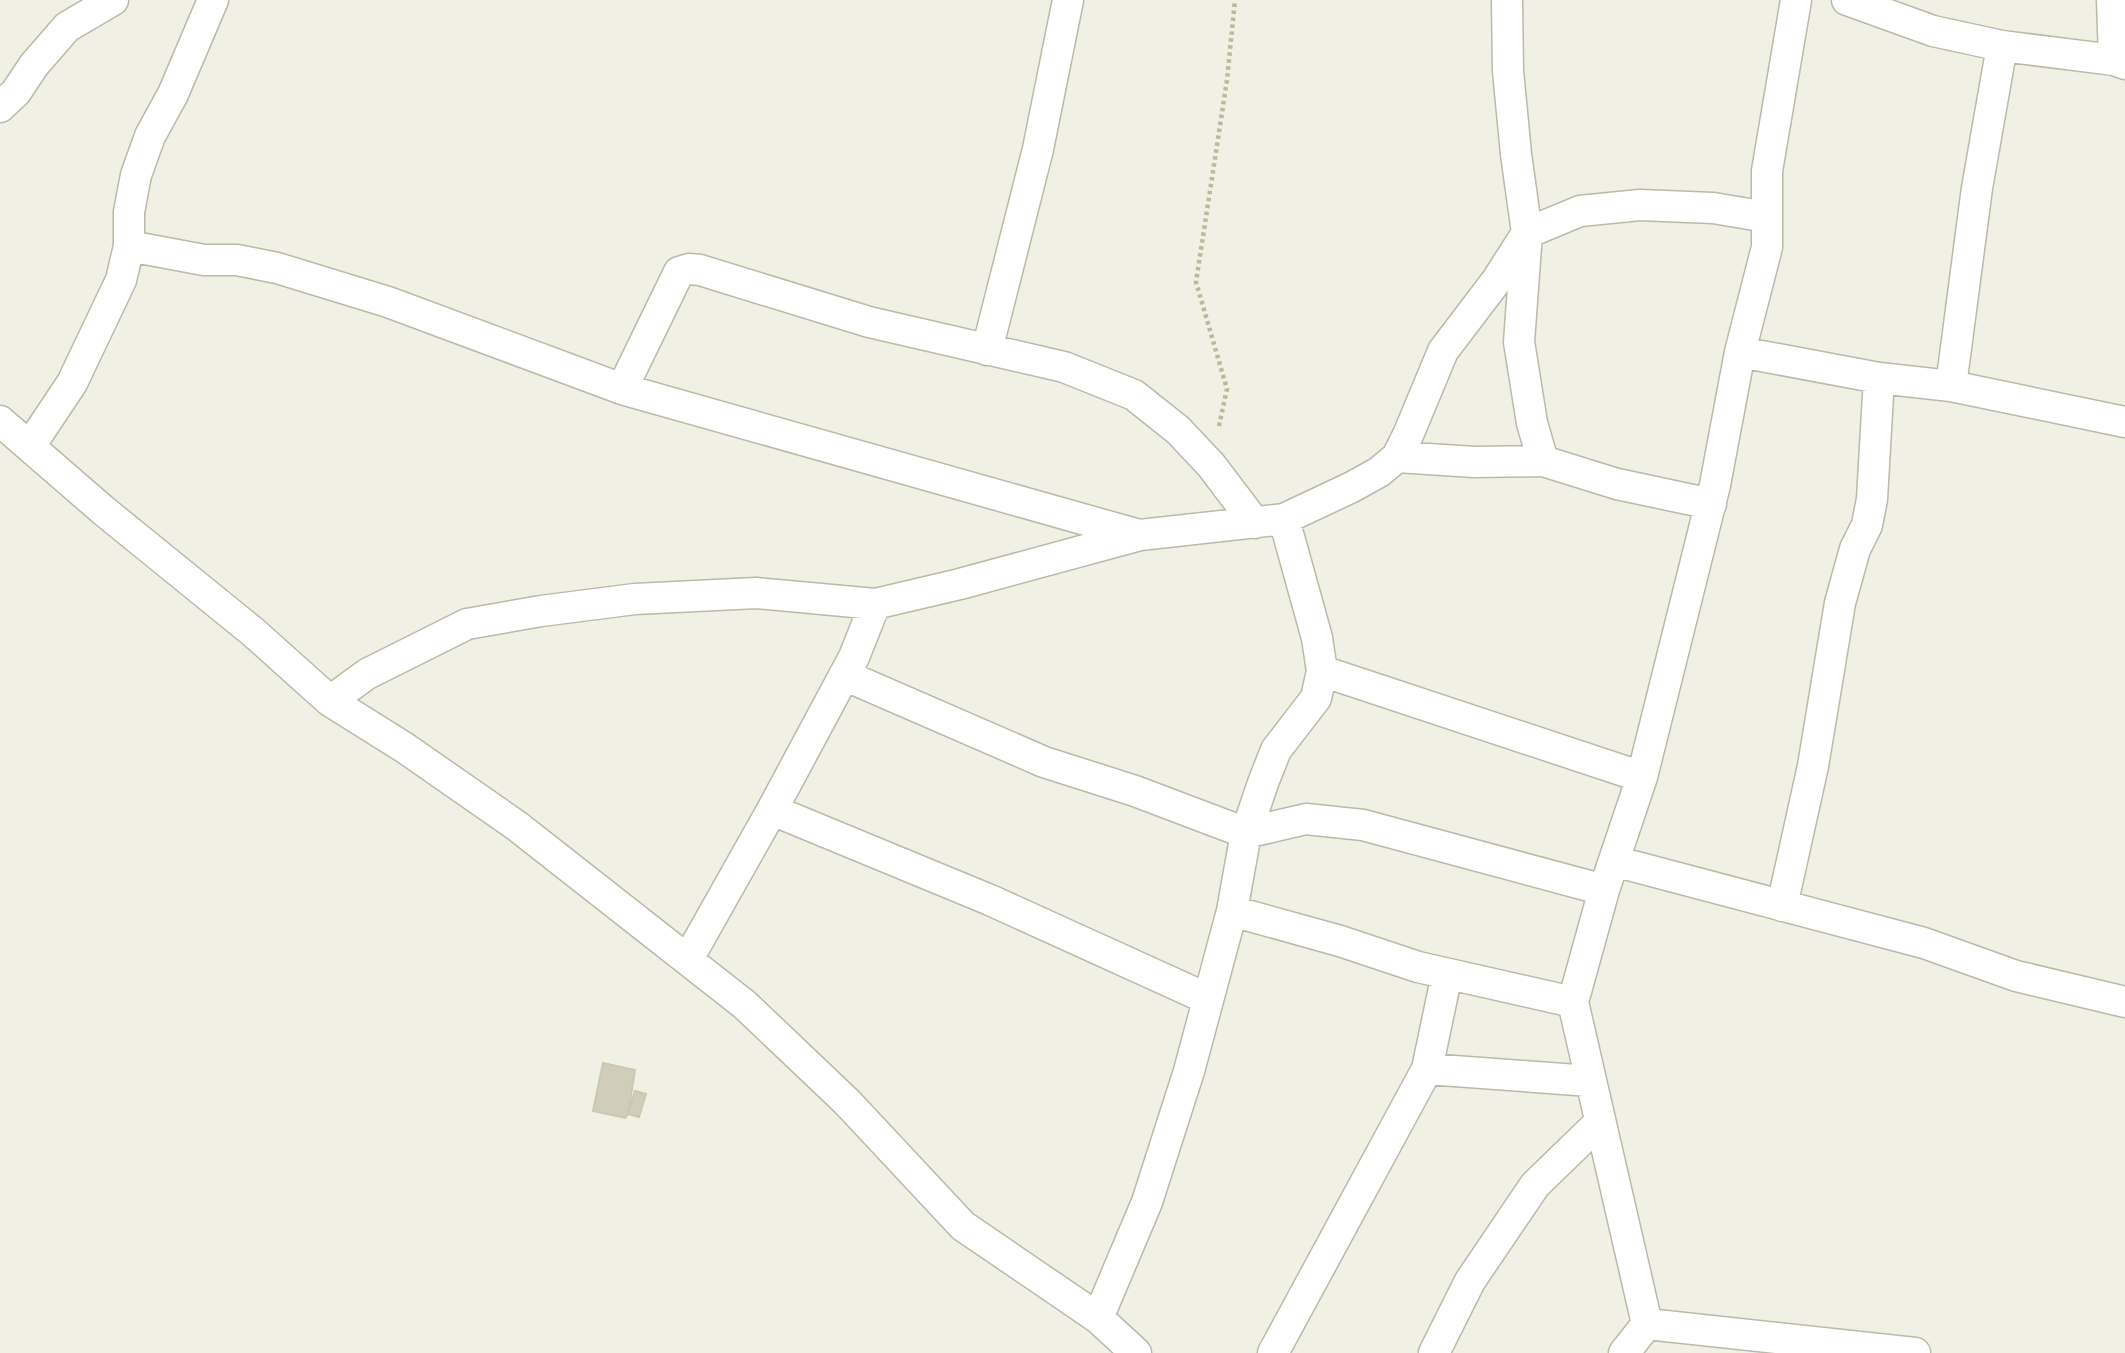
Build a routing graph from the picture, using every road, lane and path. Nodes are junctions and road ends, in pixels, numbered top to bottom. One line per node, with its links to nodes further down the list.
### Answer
1 (113, 0): 11 (street)
2 (214, 0): 14 (street)
3 (1068, 0): 15 (street)
4 (1235, 0): 25 (path)
5 (1507, 0): 13 (street)
6 (1796, 0): 12 (street)
7 (1847, 0): 9 (street)
8 (2112, 0): 10 (street)
9 (2002, 46): 10 (street); 18 (street)
10 (2120, 62)
11 (0, 107)
12 (1767, 217): 13 (street); 16 (street)
13 (1527, 233): 23 (street); 24 (street)
14 (129, 246): 19 (street); 22 (street)
15 (986, 350): 19 (street); 25 (street)
16 (1740, 352): 17 (street); 26 (street)
17 (1879, 378): 18 (street); 38 (street)
18 (1951, 386): 21 (street)
19 (622, 389): 28 (street)
20 (0, 421): 22 (street)
21 (2125, 422)
22 (30, 446): 32 (street)
23 (1397, 457): 24 (street); 27 (street)
24 (1542, 461): 26 (street)
25 (1211, 465): 27 (street)
26 (1711, 505): 33 (street)
27 (1269, 521): 28 (street); 30 (street)
28 (1140, 535): 29 (street)
29 (875, 604): 31 (street); 32 (street)
30 (1322, 671): 33 (street); 35 (street)
31 (844, 675): 34 (street); 35 (street)
32 (330, 701): 40 (street)
33 (1642, 777): 36 (street)
34 (772, 810): 40 (street); 42 (street)
35 (1246, 833): 37 (street); 39 (street)
36 (1614, 861): 37 (street); 38 (street)
37 (1604, 890): 43 (street)
38 (1782, 906): 44 (street)
39 (1233, 912): 41 (street); 42 (street)
40 (688, 959): 48 (street)
41 (1447, 974): 43 (street); 45 (street)
42 (1208, 999): 48 (street)
43 (1573, 1002): 46 (street)
44 (2125, 1002)
45 (1427, 1069): 46 (street); 51 (street)
46 (1590, 1081): 47 (street)
47 (1600, 1123): 49 (street); 52 (street)
48 (1098, 1318): 50 (street)
49 (1647, 1324): 53 (street); 54 (street)
50 (1136, 1353)
51 (1273, 1353)
52 (1434, 1353)
53 (1624, 1353)
54 (1915, 1353)

